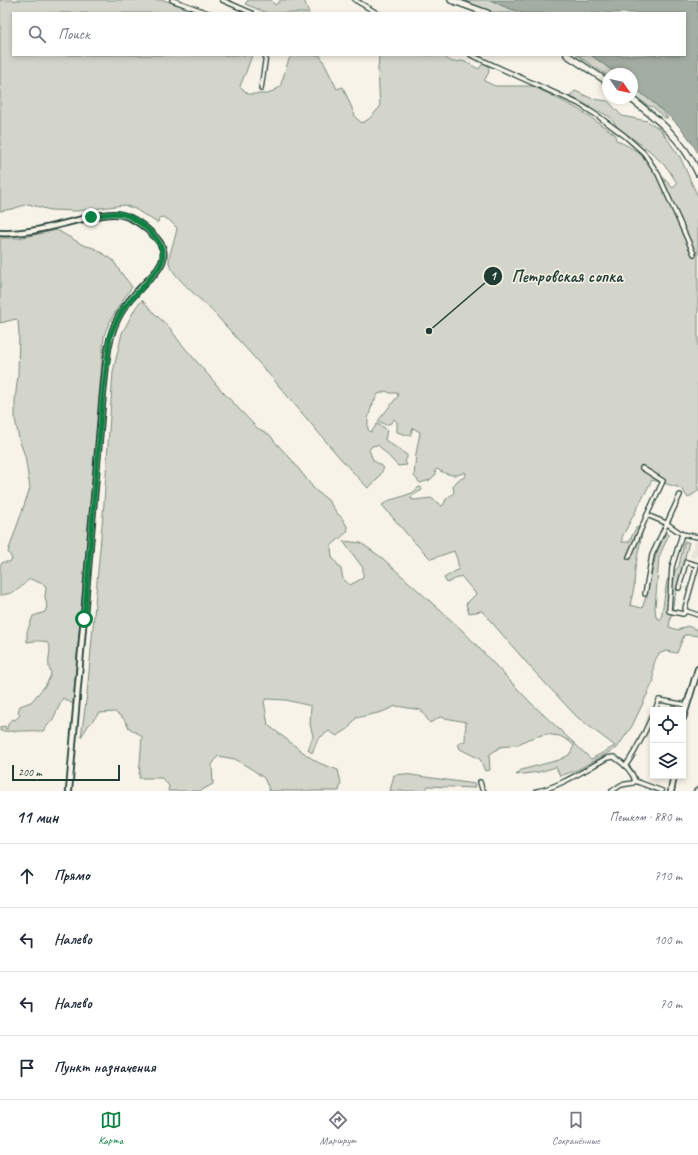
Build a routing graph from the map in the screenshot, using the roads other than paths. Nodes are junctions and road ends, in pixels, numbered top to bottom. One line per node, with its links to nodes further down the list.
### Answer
1 (172, 0): 5 (street)
2 (222, 0): 6 (street)
3 (355, 0): 7 (street)
4 (454, 1): 8 (main road)
5 (205, 12)
6 (250, 12)
7 (376, 12)
8 (484, 12)
9 (266, 56): 13 (street)
10 (473, 56): 17 (street)
11 (569, 56): 12 (main road)
12 (602, 78)
13 (261, 89)
14 (638, 104): 15 (main road)
15 (698, 173)
16 (0, 233): 40 (street)
17 (694, 254)
18 (642, 468): 20 (street)
19 (680, 495): 21 (street)
20 (647, 514): 21 (street); 24 (street)
21 (666, 523): 22 (street); 26 (street)
22 (682, 534): 23 (street); 27 (street)
23 (698, 537)
24 (629, 557)
25 (679, 588): 27 (street)
26 (644, 594)
27 (686, 611): 28 (street)
28 (698, 615)
29 (698, 670): 30 (main road)
30 (687, 705): 31 (street); 32 (main road)
31 (656, 707)
32 (686, 708)
33 (650, 721): 34 (street)
34 (626, 766): 36 (street); 39 (street)
35 (673, 779): 45 (main road)
36 (636, 781): 43 (street); 44 (street)
37 (480, 782): 41 (street)
38 (698, 789): 46 (street)
39 (544, 790): 42 (street)
40 (69, 791)
41 (484, 791)
42 (537, 791)
43 (612, 791)
44 (662, 791)
45 (671, 791)
46 (696, 791)

